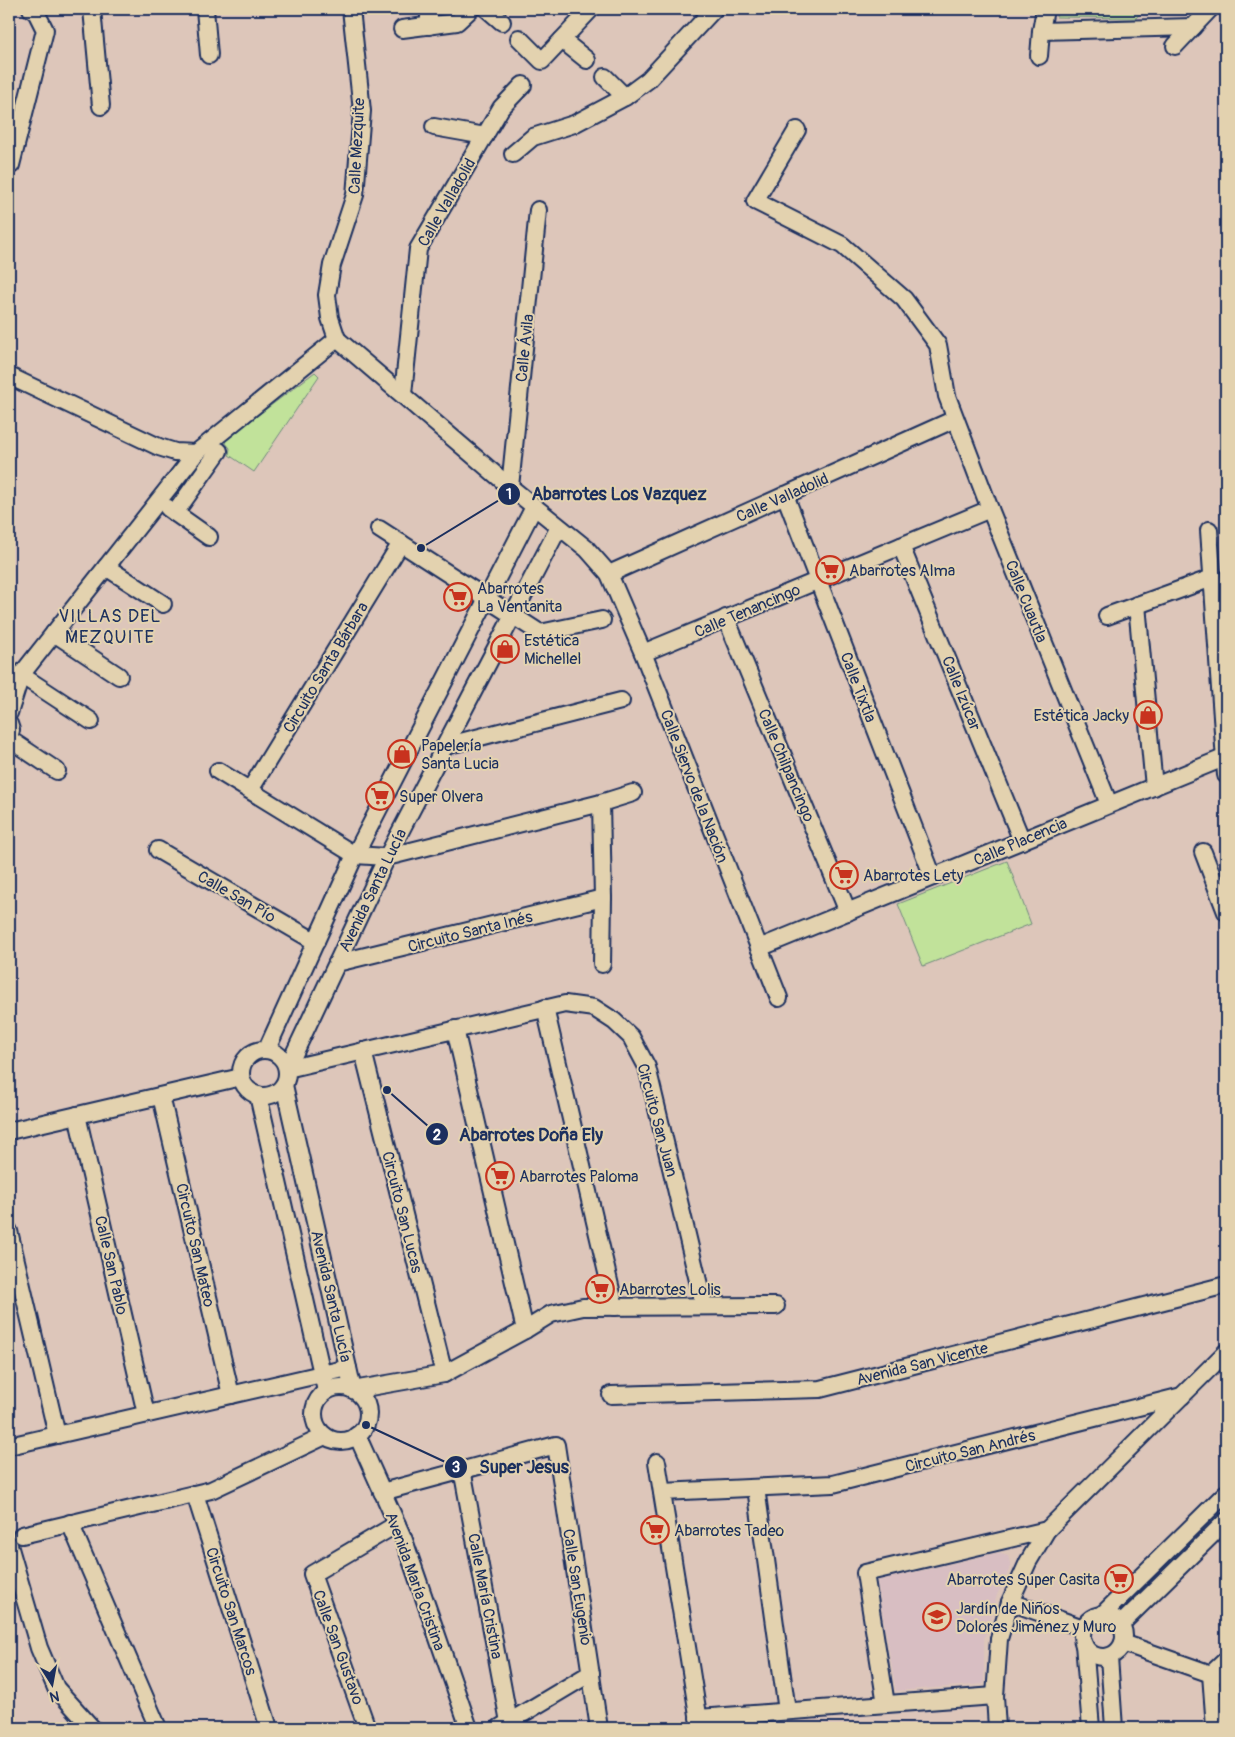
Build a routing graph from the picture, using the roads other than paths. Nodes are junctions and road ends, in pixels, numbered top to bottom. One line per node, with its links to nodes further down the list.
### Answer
1 (31, 9): 31 (street)
2 (92, 9): 26 (street)
3 (205, 9): 20 (street)
4 (351, 9): 33 (street, Calle Mezquite)
5 (429, 9): 13 (street)
6 (471, 9): 13 (street)
7 (487, 9): 12 (street)
8 (591, 9): 18 (street)
9 (714, 9): 25 (street)
10 (1045, 9): 16 (street)
11 (1210, 9): 14 (street)
12 (502, 22)
13 (428, 26): 15 (street)
14 (1193, 27): 16 (street); 19 (street)
15 (402, 29)
16 (1040, 31): 21 (street)
17 (519, 38): 18 (street)
18 (562, 40): 22 (street)
19 (1175, 46)
20 (209, 55)
21 (1039, 56)
22 (587, 60)
23 (604, 77): 25 (street)
24 (524, 85): 29 (street, Calle Valladolid)
25 (625, 96): 30 (street)
26 (101, 106)
27 (434, 126): 29 (street)
28 (797, 130): 36 (street, Calle Cuautla)
29 (485, 136): 35 (street, Calle Valladolid)
30 (513, 154)
31 (9, 166)
32 (538, 210): 39 (street, Calle Ávila)
33 (337, 338): 35 (street, Calle Siervo de la Nación); 38 (street)
34 (9, 376): 38 (street)
35 (403, 394): 39 (street, Calle Siervo de la Nación)
36 (955, 419): 40 (street, Calle Valladolid); 43 (street, Calle Cuautla)
37 (219, 451): 44 (street)
38 (196, 453): 41 (street)
39 (510, 487): 42 (street, Calle Siervo de la Nación)
40 (785, 496): 52 (street, Calle Valladolid); 54 (street, Calle Tixtla)
41 (157, 502): 44 (street); 51 (street)
42 (534, 507): 45 (street, Calle Siervo de la Nación); 55 (street, Avenida Santa Lucía)
43 (990, 509): 50 (street, Calle Tenancingo); 80 (street, Calle Cuautla)
44 (175, 513): 48 (street)
45 (559, 527): 52 (street, Calle Siervo de la Nación); 58 (street, Avenida Santa Lucía)
46 (379, 529): 49 (street)
47 (1208, 530): 53 (street)
48 (209, 537)
49 (401, 543): 55 (street); 77 (street, Circuito Santa Bárbara)
50 (901, 546): 54 (street, Calle Tenancingo); 81 (street, Calle Izúcar)
51 (106, 567): 56 (street); 62 (street)
52 (609, 574): 63 (street, Calle Siervo de la Nación)
53 (1212, 578): 57 (street); 72 (street)
54 (817, 580): 60 (street, Calle Tenancingo); 86 (street, Calle Tixtla)
55 (487, 599): 58 (street); 84 (street, Avenida Santa Lucía)
56 (163, 604)
57 (1138, 605): 59 (street); 76 (street)
58 (513, 616): 61 (street); 71 (street, Avenida Santa Lucía)
59 (1107, 616)
60 (726, 618): 63 (street, Calle Tenancingo); 89 (street, Calle Chilpancingo)
61 (602, 620)
62 (54, 633): 64 (street); 65 (street)
63 (643, 653): 92 (street, Calle Siervo de la Nación)
64 (21, 675): 67 (street); 68 (street)
65 (119, 676)
66 (621, 701): 71 (street)
67 (9, 713)
68 (91, 721)
69 (9, 724): 70 (street)
70 (9, 738): 73 (street)
71 (444, 746): 85 (street, Avenida Santa Lucía)
72 (1225, 757): 75 (street); 76 (street, Calle Placencia)
73 (58, 771)
74 (218, 771): 77 (street)
75 (1226, 775)
76 (1154, 787): 80 (street, Calle Placencia)
77 (250, 790): 84 (street)
78 (634, 793): 79 (street)
79 (601, 804): 85 (street); 88 (street)
80 (1109, 804): 81 (street, Calle Placencia)
81 (1022, 840): 86 (street, Calle Placencia)
82 (158, 850): 91 (street, Calle San Pío)
83 (1203, 852): 87 (street)
84 (355, 855): 85 (street); 91 (street, Avenida Santa Lucía)
85 (387, 857): 93 (street, Avenida Santa Lucía)
86 (933, 877): 89 (street, Calle Placencia)
87 (1222, 889): 90 (street)
88 (603, 898): 93 (street, Circuito Santa Inés); 94 (street)
89 (848, 912): 92 (street, Calle Placencia)
90 (1226, 912)
91 (316, 942): 98 (street, Avenida Santa Lucía)
92 (759, 948): 95 (street, Calle Siervo de la Nación)
93 (337, 963): 101 (street, Avenida Santa Lucía)
94 (602, 964)
95 (779, 998)
96 (546, 1008): 97 (street); 110 (street, Circuito San Juan); 112 (street)
97 (455, 1029): 99 (street); 113 (street)
98 (267, 1049): 100 (street); 101 (street)
99 (363, 1051): 101 (street); 117 (street, Circuito San Lucas)
100 (241, 1077): 102 (street); 103 (street)
101 (286, 1077): 102 (street); 107 (street, Avenida Santa Lucía)
102 (258, 1095): 108 (street, Avenida Santa Lucía)
103 (161, 1096): 104 (street); 120 (street, Circuito San Mateo)
104 (78, 1115): 105 (street); 123 (street, Calle San Pablo)
105 (9, 1131)
106 (9, 1231): 124 (street)
107 (318, 1232): 108 (street); 115 (street, Avenida Santa Lucía)
108 (291, 1238): 116 (street, Avenida Santa Lucía)
109 (1226, 1285): 121 (street, Avenida San Vicente)
110 (704, 1306): 111 (street); 112 (street)
111 (776, 1306)
112 (615, 1307): 113 (street)
113 (525, 1330): 117 (street)
114 (1226, 1352): 122 (street)
115 (348, 1368): 116 (street); 118 (street, Avenida Santa Lucía)
116 (323, 1374): 119 (street, Avenida Santa Lucía); 120 (street)
117 (444, 1374): 118 (street)
118 (352, 1390): 119 (street); 125 (street)
119 (326, 1391): 126 (street)
120 (231, 1395): 123 (street)
121 (611, 1395)
122 (1182, 1396): 130 (street, Circuito San Andrés); 138 (street)
123 (146, 1414): 124 (street)
124 (57, 1435): 127 (street)
125 (357, 1435): 126 (street); 131 (street, Avenida María Cristina)
126 (325, 1436): 134 (street)
127 (9, 1446)
128 (657, 1462): 132 (street)
129 (462, 1469): 131 (street); 148 (street, Calle San Eugenio); 154 (street, Calle María Cristina)
130 (756, 1488): 132 (street, Circuito San Andrés); 152 (street)
131 (382, 1492): 137 (street, Avenida María Cristina)
132 (662, 1492): 153 (street)
133 (1226, 1493): 142 (street)
134 (195, 1494): 136 (street); 157 (street, Circuito San Marcos)
135 (1226, 1521): 143 (street)
136 (70, 1523): 139 (street); 156 (street)
137 (396, 1524): 158 (street, Calle San Gustavo); 159 (street, Avenida María Cristina)
138 (1047, 1530): 141 (street); 151 (street)
139 (22, 1535)
140 (9, 1545): 155 (street)
141 (1010, 1602): 144 (street); 150 (street)
142 (1102, 1615): 143 (street); 144 (street)
143 (1121, 1624): 145 (street)
144 (1084, 1636): 146 (street); 162 (street)
145 (1124, 1643): 146 (street); 149 (street)
146 (1109, 1657): 163 (street)
147 (1226, 1660): 149 (street)
148 (591, 1673): 154 (street); 160 (street, Calle San Eugenio)
149 (1219, 1674): 164 (street)
150 (994, 1696): 151 (street); 161 (street)
151 (886, 1704): 152 (street)
152 (787, 1711): 153 (street)
153 (699, 1723)
154 (504, 1725)
155 (92, 1728)
156 (158, 1728)
157 (269, 1728)
158 (367, 1728)
159 (469, 1728)
160 (599, 1728)
161 (997, 1728)
162 (1091, 1728)
163 (1114, 1728)
164 (1216, 1728)

